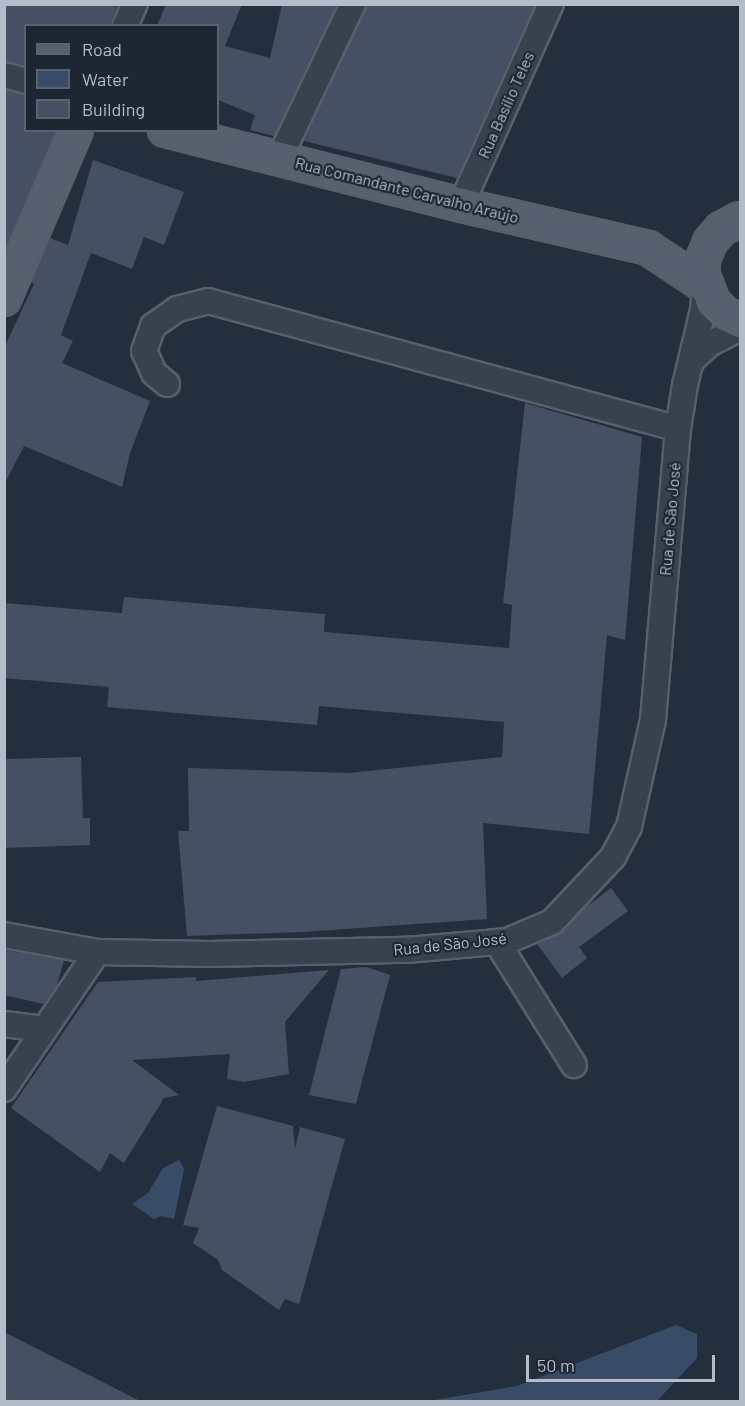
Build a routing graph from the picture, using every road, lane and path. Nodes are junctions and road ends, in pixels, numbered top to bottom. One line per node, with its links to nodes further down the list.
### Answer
1 (135, 4): 4 (street)
2 (353, 4): 7 (street)
3 (551, 4): 8 (street, Rua Basílio Teles)
4 (126, 24)
5 (75, 132): 12 (main road)
6 (173, 132): 7 (main road, Rua Comandante Carvalho Araújo)
7 (279, 159): 8 (main road, Rua Comandante Carvalho Araújo)
8 (461, 205): 10 (main road, Rua Comandante Carvalho Araújo)
9 (734, 220): 10 (main road); 11 (main road)
10 (648, 248): 11 (main road)
11 (705, 286): 13 (main road); 15 (street, Rua de São José)
12 (4, 299)
13 (741, 321)
14 (741, 328): 15 (street)
15 (691, 361): 17 (street, Rua de São José)
16 (167, 384): 17 (street)
17 (678, 429): 19 (street, Rua de São José)
18 (4, 935): 20 (street, Rua de São José)
19 (497, 942): 20 (street, Rua de São José); 23 (street)
20 (97, 952): 22 (street)
21 (4, 1024): 22 (street)
22 (45, 1029): 24 (street)
23 (574, 1065)
24 (4, 1089)

